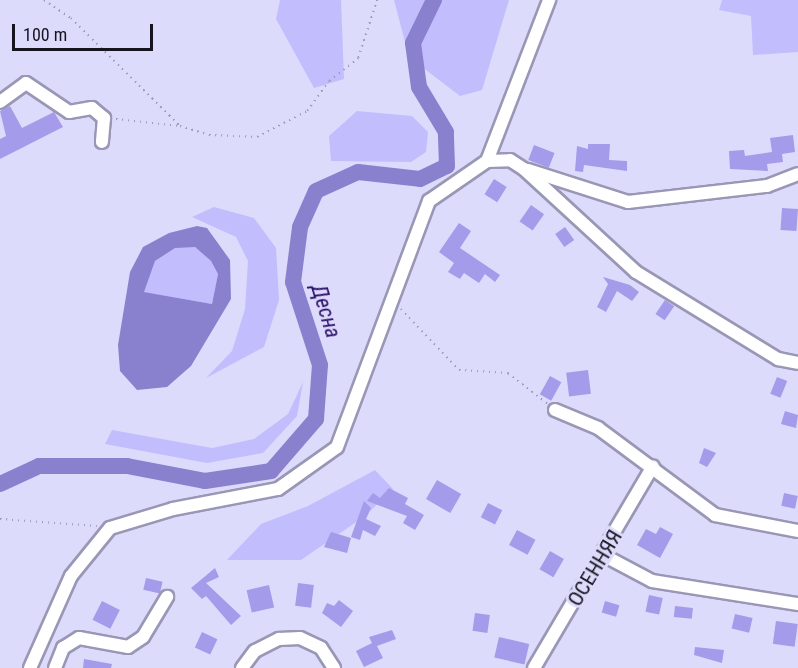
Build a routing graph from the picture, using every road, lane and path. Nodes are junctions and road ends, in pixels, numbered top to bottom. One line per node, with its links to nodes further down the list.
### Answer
1 (44, 0): 6 (path)
2 (377, 0): 6 (path)
3 (549, 0): 8 (street)
4 (0, 102): 5 (street)
5 (104, 118): 6 (path); 7 (street)
6 (180, 126)
7 (102, 142)
8 (487, 161): 9 (street); 11 (street)
9 (524, 169): 10 (street); 12 (street)
10 (798, 174)
11 (394, 303): 13 (path); 16 (street)
12 (798, 363)
13 (555, 410): 14 (street)
14 (653, 466): 17 (street); 18 (street, ОСЕННЯЯ)
15 (0, 519): 16 (path)
16 (110, 528): 21 (street)
17 (798, 531)
18 (603, 555): 20 (street); 25 (street, ОСЕННЯЯ)
19 (167, 597): 22 (street)
20 (798, 604)
21 (30, 668)
22 (55, 668)
23 (242, 668): 24 (street)
24 (334, 668)
25 (534, 668)

